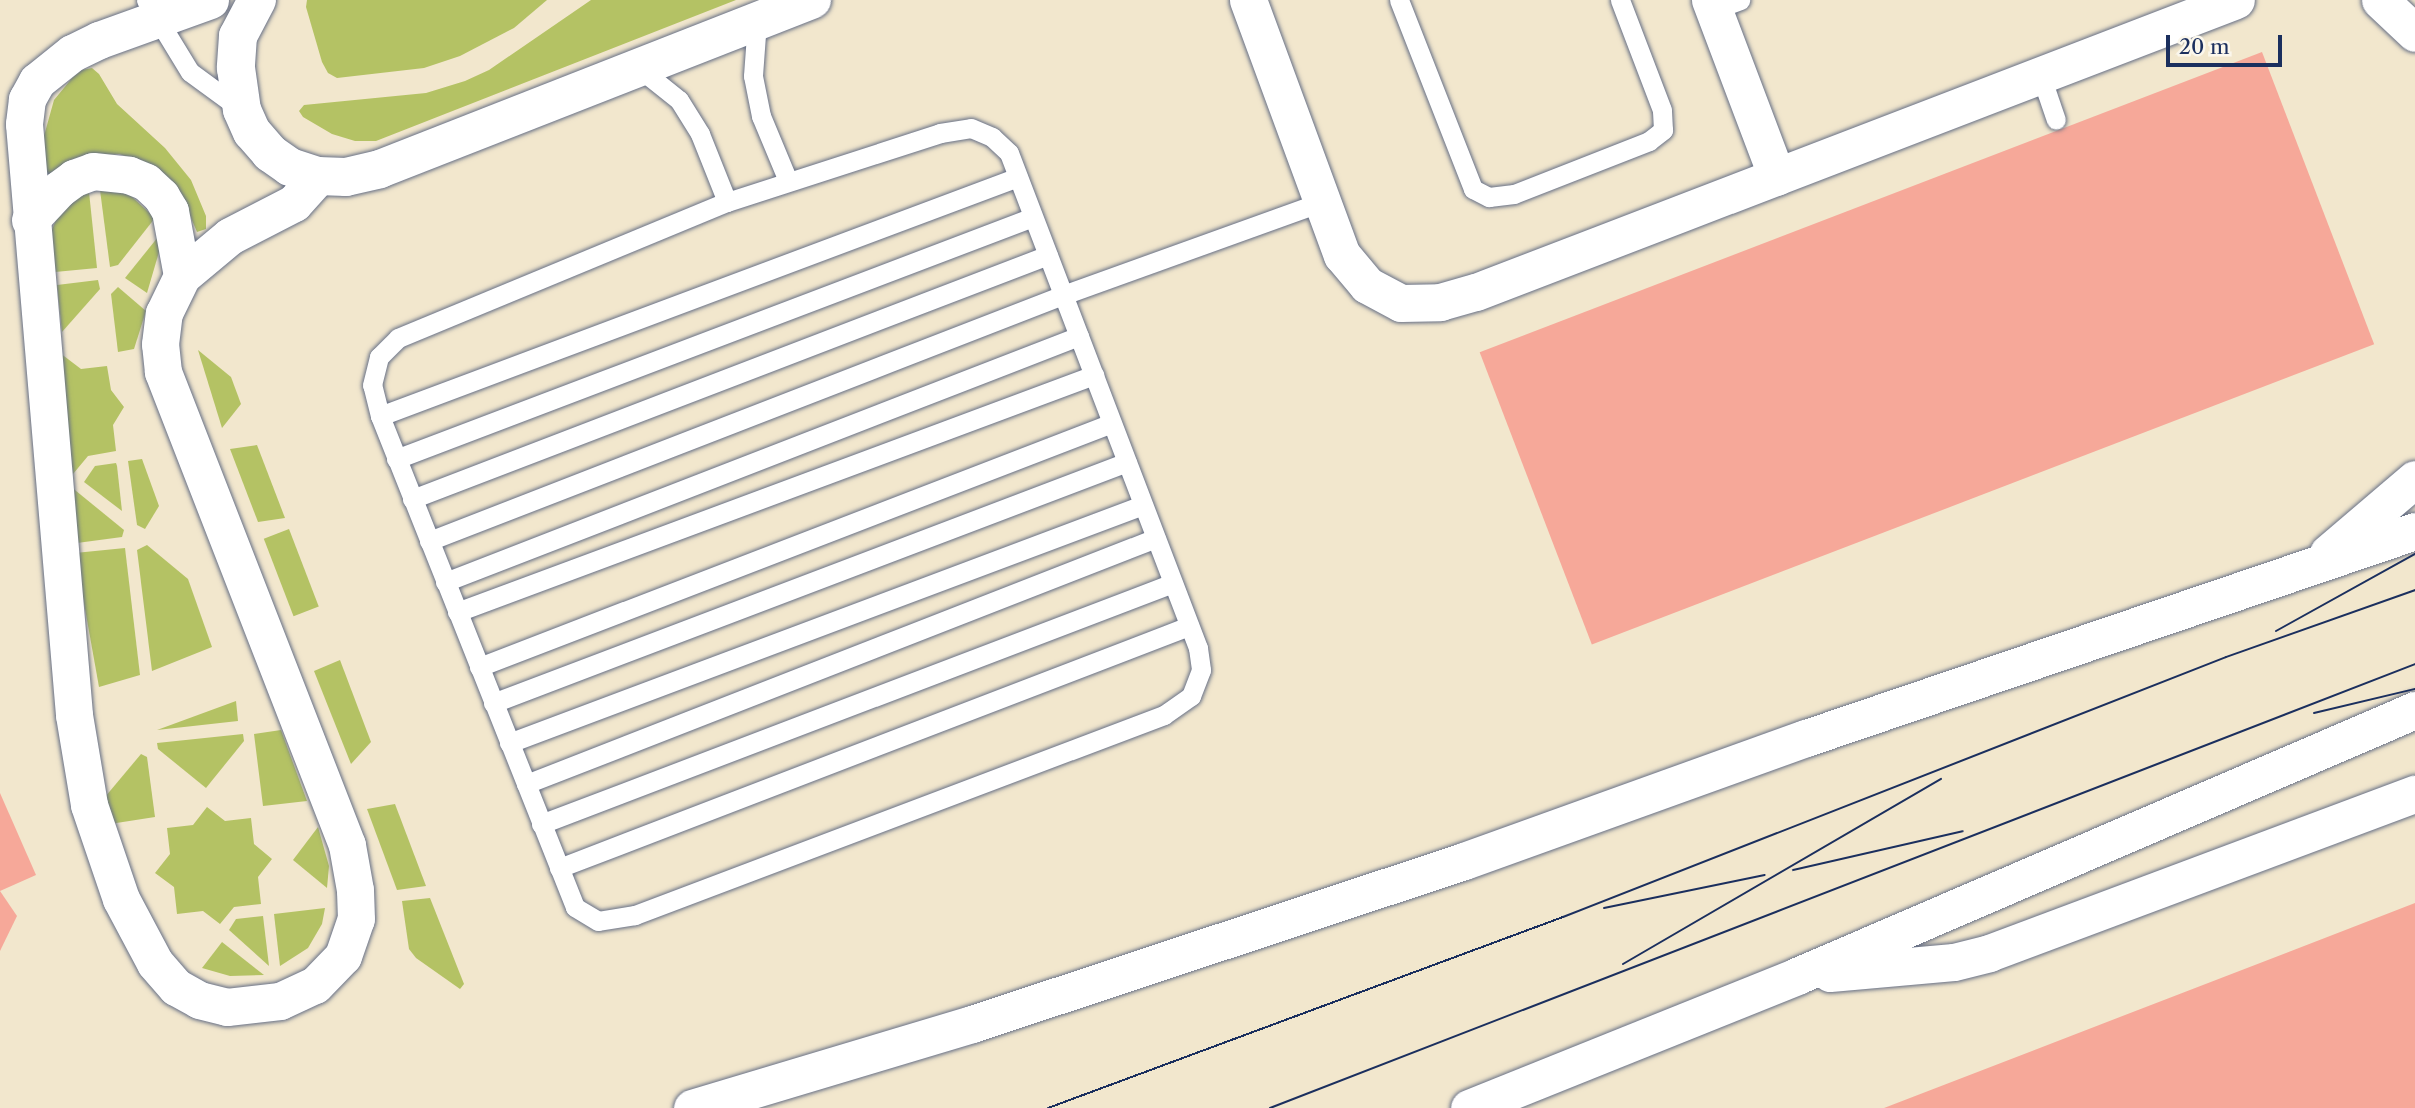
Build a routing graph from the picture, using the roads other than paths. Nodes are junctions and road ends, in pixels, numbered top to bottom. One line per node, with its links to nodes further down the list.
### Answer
1 (210, 0): 11 (street)
2 (257, 0): 17 (street)
3 (812, 0): 13 (street)
4 (1248, 0): 24 (street)
5 (1399, 0): 6 (lane)
6 (1620, 0)
7 (2236, 0): 16 (street)
8 (2380, 0): 14 (street)
9 (2413, 0): 12 (street)
10 (1721, 3): 21 (street)
11 (152, 10): 17 (lane); 26 (street)
12 (2415, 11)
13 (757, 21): 15 (street); 22 (lane)
14 (2415, 33)
15 (639, 68): 19 (street); 23 (lane)
16 (2041, 75): 18 (lane); 21 (street)
17 (242, 110): 19 (street)
18 (2056, 120)
19 (318, 176): 28 (street)
20 (1018, 177): 22 (lane); 25 (lane); 32 (lane)
21 (1777, 177): 24 (street)
22 (788, 181): 23 (lane)
23 (727, 202): 32 (lane)
24 (1321, 202): 29 (lane)
25 (1033, 216): 27 (lane); 34 (lane)
26 (30, 220): 28 (street); 28 (street)
27 (1048, 256): 29 (lane); 37 (lane)
28 (182, 276)
29 (1063, 295): 30 (lane); 41 (lane)
30 (1079, 336): 31 (lane); 43 (lane)
31 (1094, 375): 33 (lane); 45 (lane)
32 (380, 416): 34 (lane)
33 (1112, 423): 35 (lane); 47 (lane)
34 (396, 458): 37 (lane)
35 (1127, 461): 38 (lane); 48 (lane)
36 (2415, 479): 42 (street)
37 (412, 499): 41 (lane)
38 (1143, 505): 40 (lane); 50 (lane)
39 (2415, 531): 42 (street)
40 (1156, 538): 44 (lane); 51 (lane)
41 (429, 541): 43 (lane)
42 (2312, 567): 56 (street)
43 (445, 582): 45 (lane)
44 (1173, 583): 46 (lane); 53 (lane)
45 (457, 612): 47 (lane)
46 (1189, 626): 54 (lane); 54 (lane)
47 (479, 667): 48 (lane)
48 (493, 703): 50 (lane)
49 (2415, 710): 55 (street)
50 (509, 743): 51 (lane)
51 (526, 784): 53 (lane)
52 (2415, 794): 55 (street)
53 (541, 824): 54 (lane)
54 (559, 868)
55 (1797, 976): 57 (street)
56 (692, 1108)
57 (1469, 1108)

